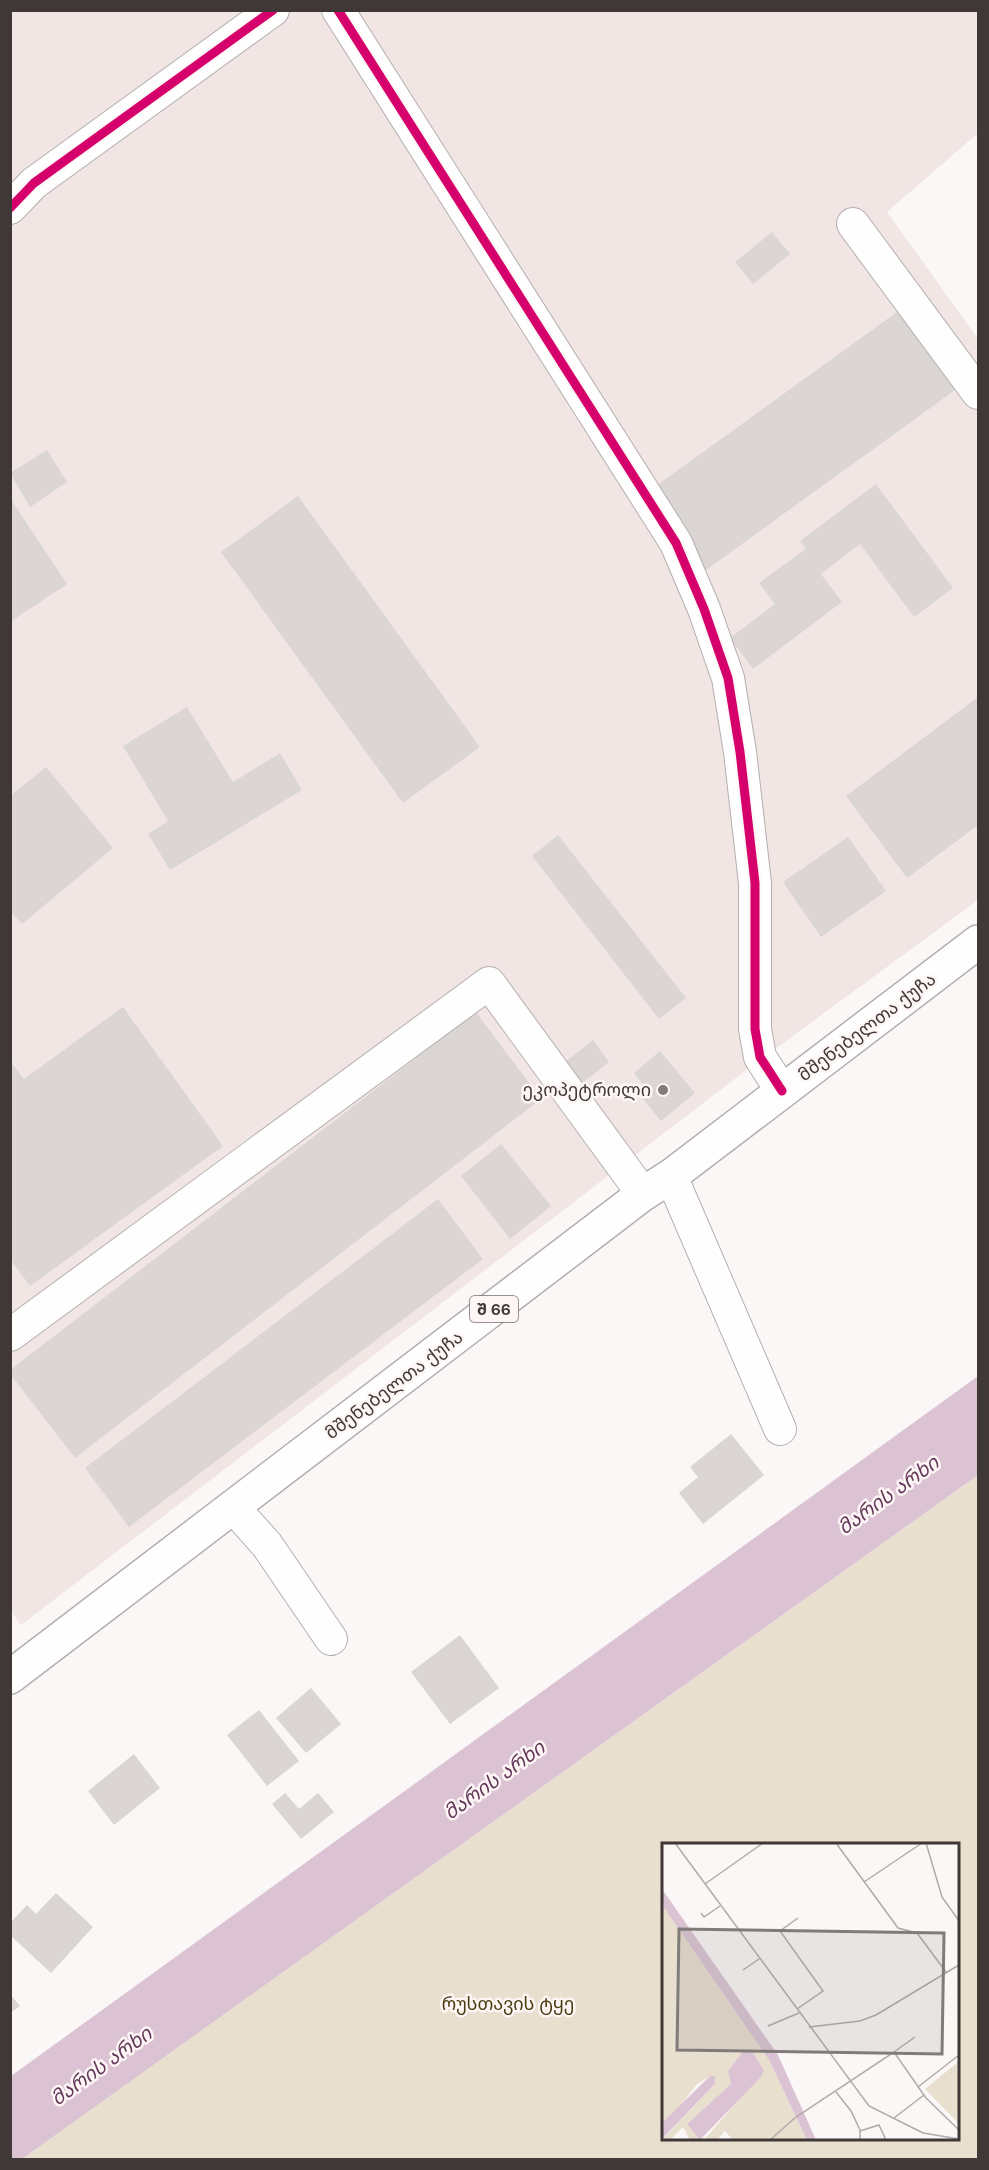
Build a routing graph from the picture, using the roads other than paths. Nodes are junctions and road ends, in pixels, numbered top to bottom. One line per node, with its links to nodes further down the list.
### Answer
1 (273, 10): 3 (street)
2 (338, 10): 7 (street)
3 (10, 208)
4 (853, 224): 5 (street)
5 (978, 393)
6 (978, 942): 7 (main road, მშენებელთა ქუჩა / შ 66)
7 (782, 1092): 8 (main road, მშენებელთა ქუჩა / შ 66)
8 (671, 1176): 9 (main road, მშენებელთა ქუჩა / შ 66); 11 (street)
9 (643, 1194): 10 (street); 12 (main road, მშენებელთა ქუჩა / შ 66)
10 (10, 1335)
11 (780, 1429)
12 (234, 1508): 13 (street); 14 (main road, მშენებელთა ქუჩა / შ 66)
13 (331, 1639)
14 (10, 1677)

